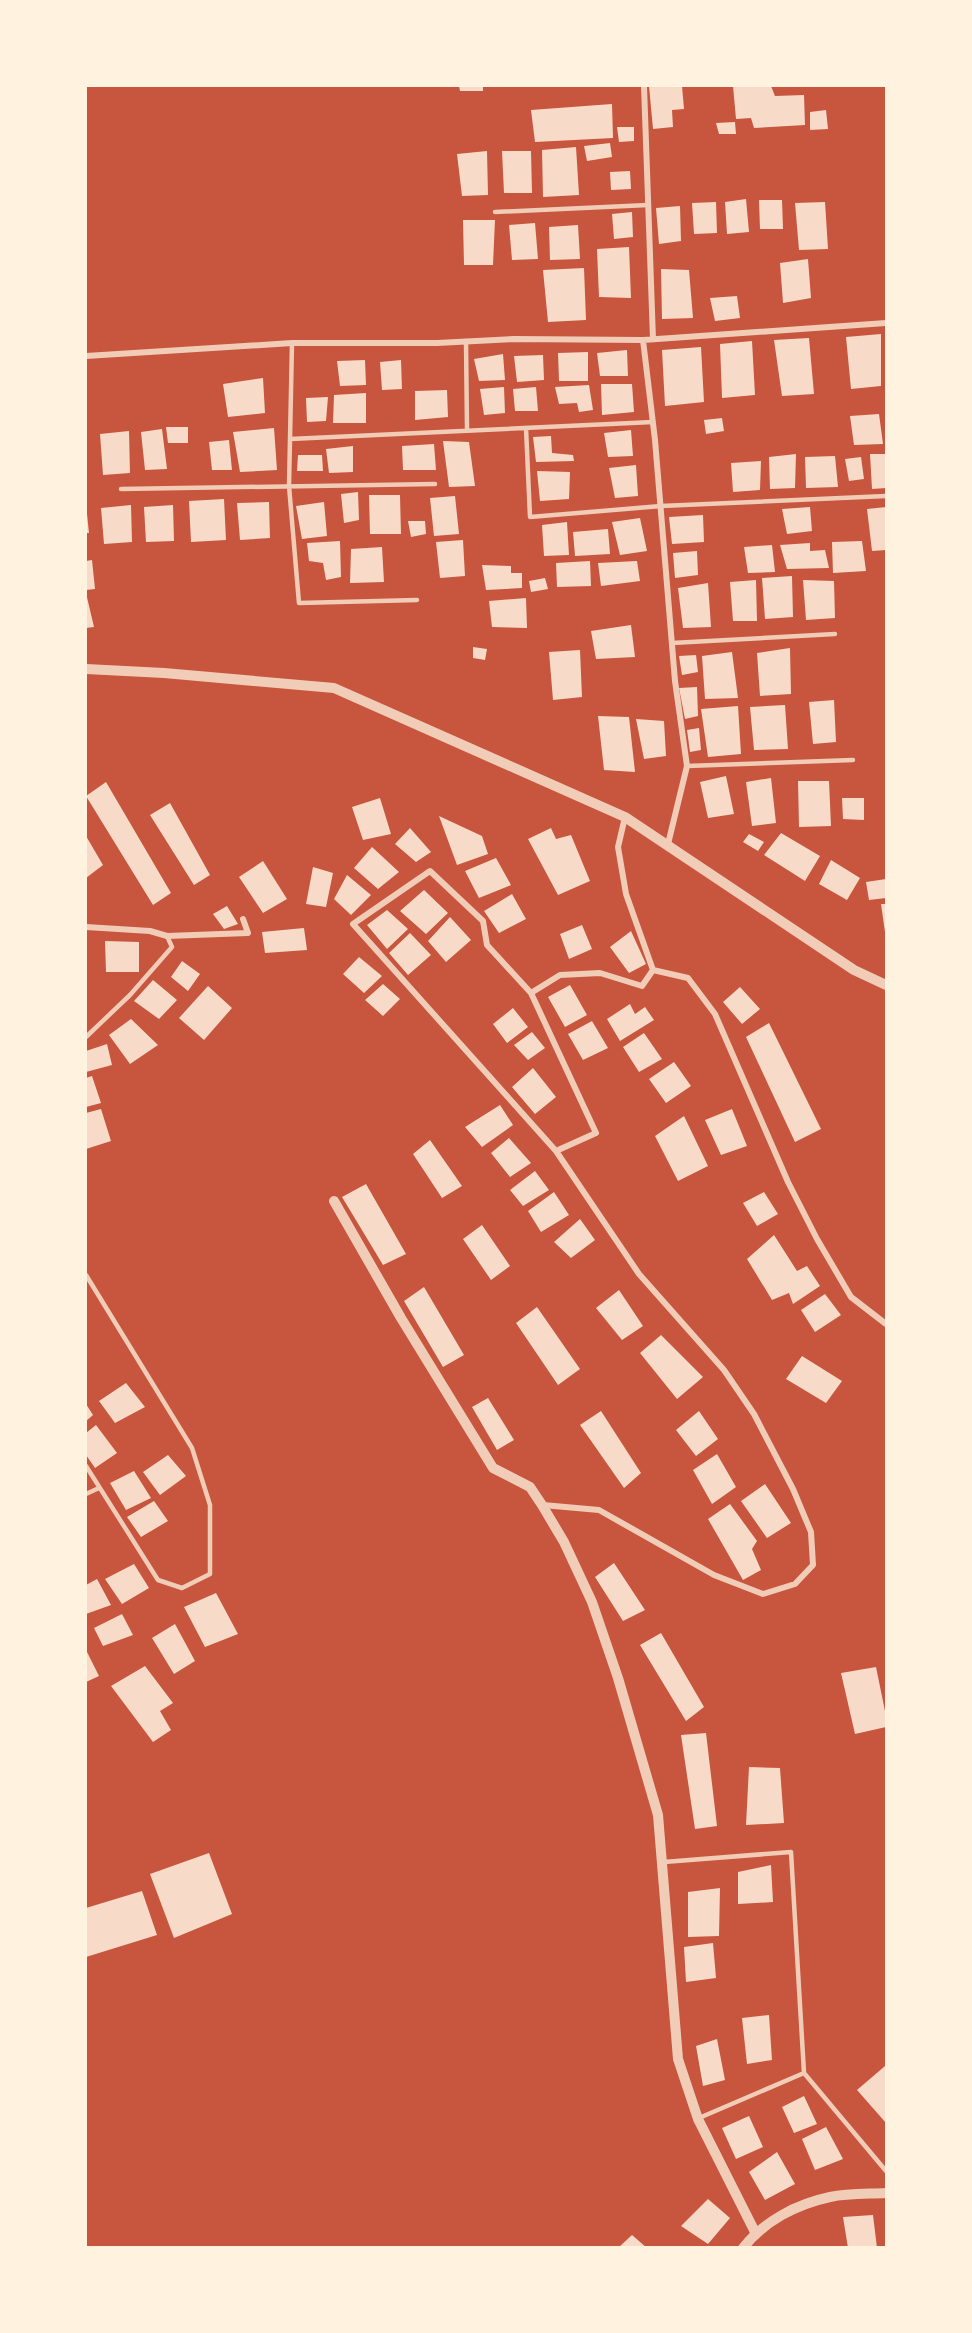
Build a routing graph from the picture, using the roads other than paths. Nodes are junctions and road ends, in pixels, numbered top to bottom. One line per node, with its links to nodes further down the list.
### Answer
1 (644, 86): 2 (street)
2 (648, 205): 3 (lane); 5 (street)
3 (495, 212)
4 (886, 323): 5 (street)
5 (653, 339): 6 (street)
6 (642, 340): 7 (street); 10 (street)
7 (466, 341): 8 (street); 12 (lane)
8 (292, 343): 9 (street); 13 (lane)
9 (86, 356)
10 (653, 422): 11 (lane); 18 (street)
11 (526, 428): 12 (lane); 18 (lane)
12 (467, 430): 13 (lane)
13 (290, 439): 15 (lane)
14 (435, 484): 15 (lane)
15 (289, 486): 16 (lane); 19 (lane)
16 (121, 489)
17 (886, 496): 18 (lane)
18 (661, 506): 21 (street)
19 (417, 600)
20 (835, 634): 21 (lane)
21 (672, 643): 24 (street)
22 (86, 669): 25 (street)
23 (853, 760): 24 (lane)
24 (687, 766): 26 (street)
25 (625, 817): 26 (street); 30 (street)
26 (668, 844): 31 (street)
27 (243, 919): 29 (street)
28 (86, 927): 29 (street)
29 (167, 936): 33 (lane)
30 (653, 970): 32 (street); 37 (street)
31 (886, 985)
32 (531, 993): 34 (street); 34 (street)
33 (86, 1037)
34 (556, 1151): 41 (street)
35 (334, 1201): 41 (street)
36 (86, 1275): 39 (lane)
37 (886, 1324)
38 (86, 1466): 39 (lane)
39 (99, 1488): 40 (lane)
40 (86, 1494)
41 (542, 1505): 42 (street)
42 (662, 1862): 43 (lane); 44 (street)
43 (804, 2073): 44 (lane); 45 (lane)
44 (698, 2119): 47 (street)
45 (886, 2171)
46 (886, 2193): 47 (street)
47 (755, 2232): 48 (street)
48 (743, 2247)

